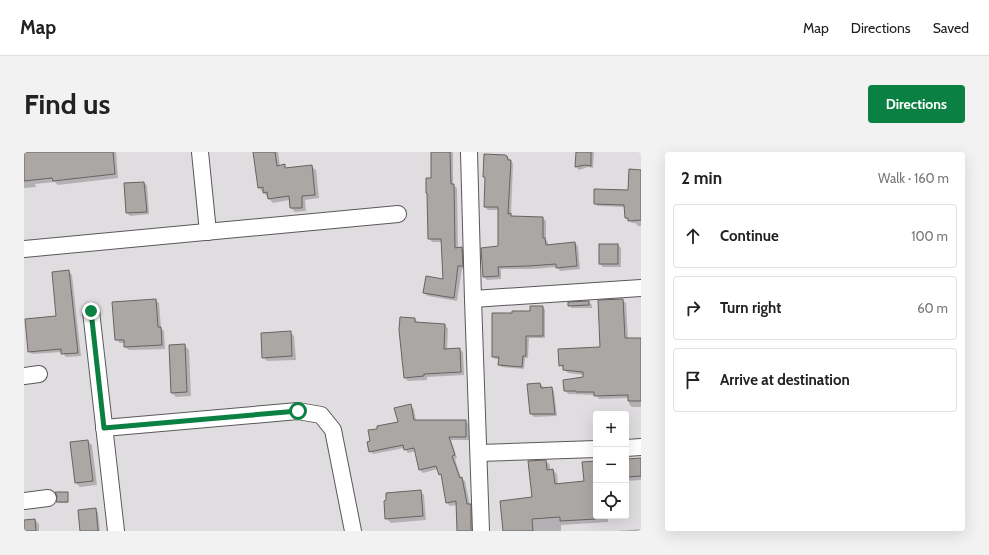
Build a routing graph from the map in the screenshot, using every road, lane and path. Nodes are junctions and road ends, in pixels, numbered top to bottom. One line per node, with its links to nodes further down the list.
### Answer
1 (200, 152): 4 (street)
2 (469, 152): 7 (street)
3 (398, 214): 4 (street)
4 (208, 232): 5 (street)
5 (24, 250)
6 (641, 288): 7 (street)
7 (473, 299): 13 (street)
8 (91, 311): 9 (street)
9 (104, 428): 16 (street); 17 (street)
10 (641, 447): 11 (street)
11 (629, 448)
12 (593, 449): 13 (street)
13 (479, 453): 18 (street)
14 (48, 498): 15 (street)
15 (24, 501)
16 (116, 531)
17 (353, 531)
18 (481, 531)

